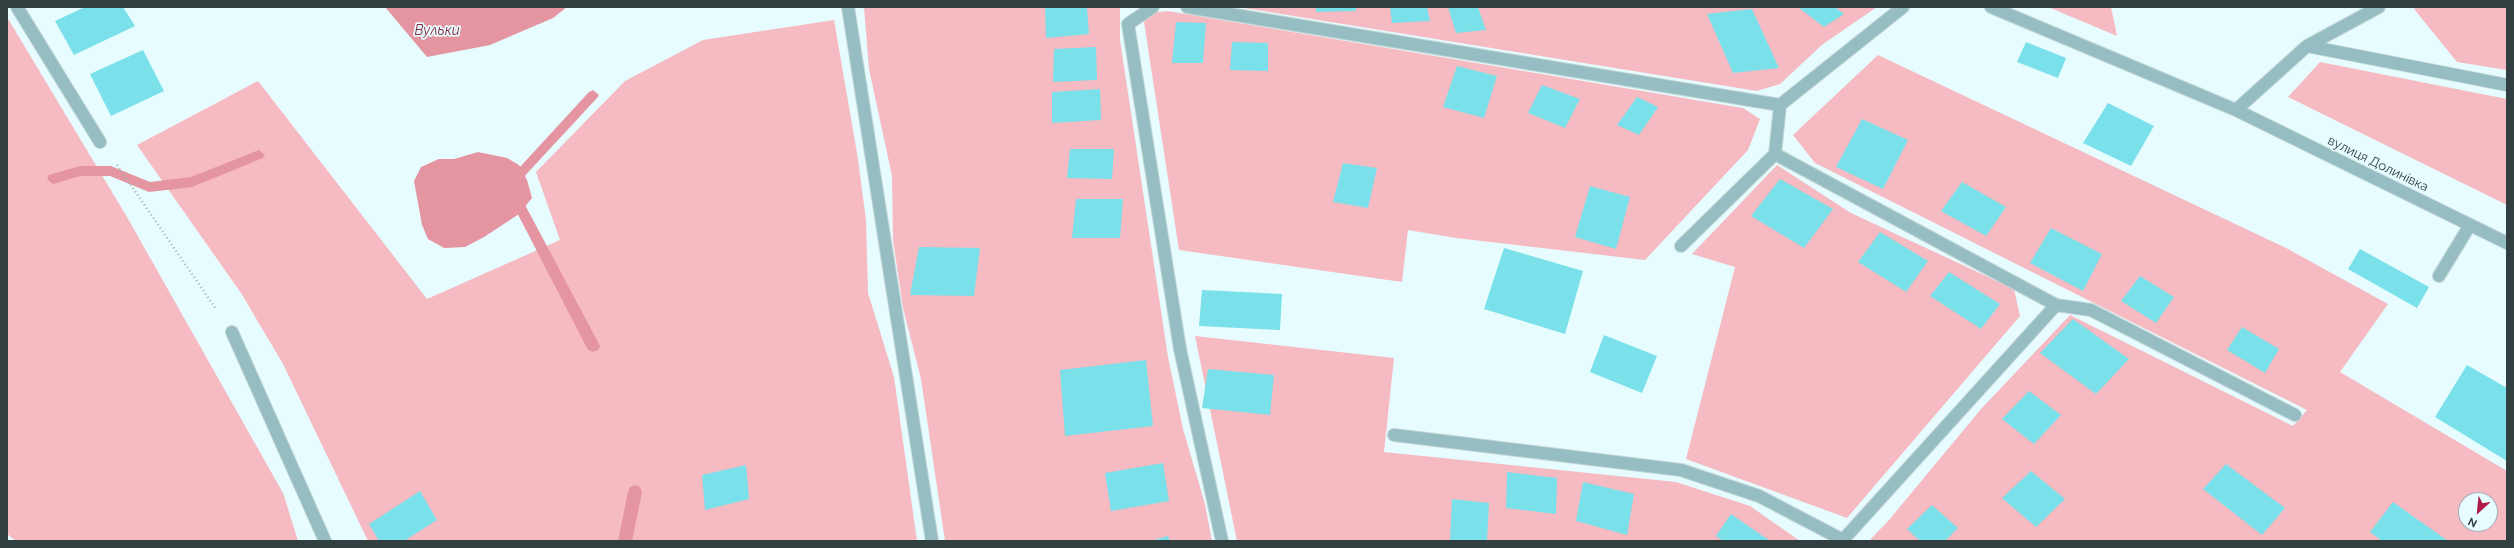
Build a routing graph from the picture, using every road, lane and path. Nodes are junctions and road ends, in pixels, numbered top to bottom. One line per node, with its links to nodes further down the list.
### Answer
1 (17, 7): 12 (street)
2 (848, 7): 23 (street)
3 (1153, 7): 24 (street)
4 (1187, 7): 10 (street)
5 (1903, 7): 10 (street)
6 (1991, 7): 11 (street, вулиця Долинівка)
7 (2379, 7): 8 (street)
8 (2307, 46): 9 (street); 11 (street)
9 (2507, 85)
10 (1780, 105): 13 (street)
11 (2236, 110): 14 (street, вулиця Долинівка)
12 (100, 142): 19 (path)
13 (1775, 154): 16 (street); 18 (street)
14 (2470, 225): 15 (street, вулиця Долинівка); 17 (street)
15 (2507, 243)
16 (1681, 246)
17 (2439, 276)
18 (2056, 305): 20 (street); 25 (street)
19 (232, 332): 22 (street)
20 (2295, 415)
21 (1394, 435): 25 (street)
22 (325, 541)
23 (932, 541)
24 (1222, 541)
25 (1842, 541)

